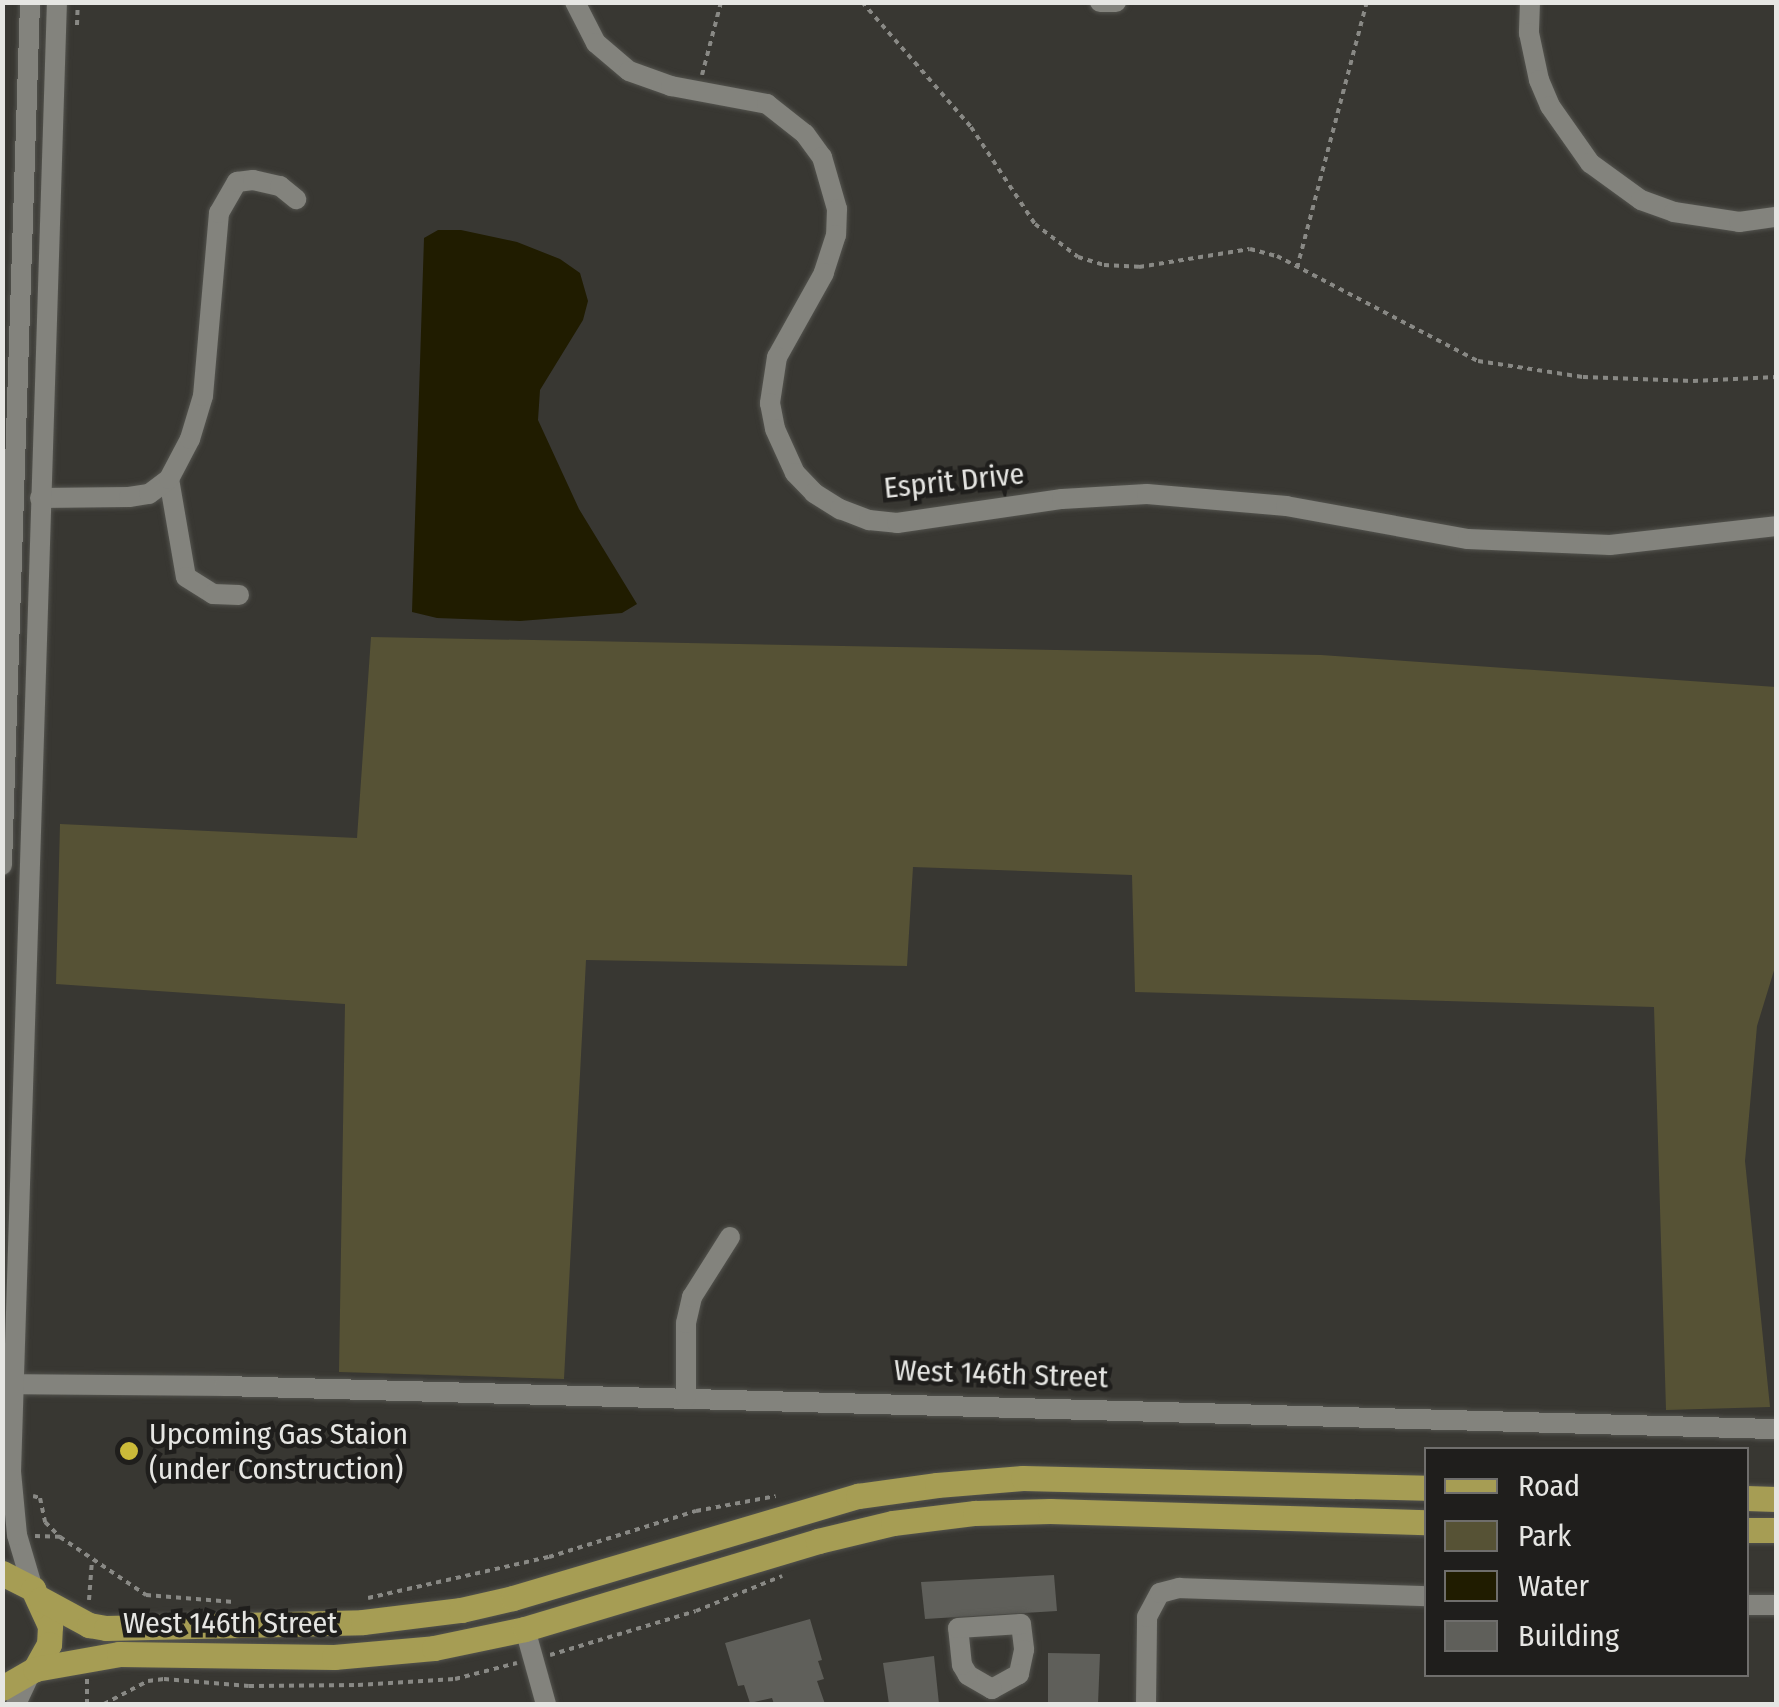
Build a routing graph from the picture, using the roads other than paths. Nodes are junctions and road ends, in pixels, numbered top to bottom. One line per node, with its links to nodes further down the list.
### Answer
1 (30, 2): 13 (street)
2 (57, 2): 10 (street)
3 (575, 2): 11 (street, Esprit Drive)
4 (1100, 2): 5 (street)
5 (1116, 2)
6 (1530, 2): 8 (street)
7 (296, 199): 9 (street)
8 (1776, 217)
9 (169, 479): 10 (street); 12 (street)
10 (40, 498): 14 (street)
11 (1776, 526)
12 (239, 595)
13 (5, 638): 14 (street); 15 (street)
14 (35, 639): 17 (street)
15 (2, 864)
16 (730, 1237): 18 (street)
17 (8, 1385): 18 (street, West 146th Street); 27 (street)
18 (686, 1398): 19 (street, West 146th Street)
19 (1776, 1429)
20 (1424, 1488): 27 (main road, West 146th Street)
21 (1749, 1498): 22 (main road)
22 (1776, 1498)
23 (1424, 1522): 31 (main road, West 146th Street)
24 (1749, 1530): 25 (main road)
25 (1776, 1530)
26 (2, 1573): 27 (main road, West 146th Street)
27 (37, 1594): 32 (main road)
28 (1424, 1596): 36 (street)
29 (1749, 1604): 30 (street)
30 (1776, 1605)
31 (525, 1630): 32 (main road, West 146th Street); 35 (street)
32 (32, 1672): 33 (main road, West 146th Street); 34 (street)
33 (2, 1688)
34 (16, 1704)
35 (546, 1704)
36 (1146, 1704)

